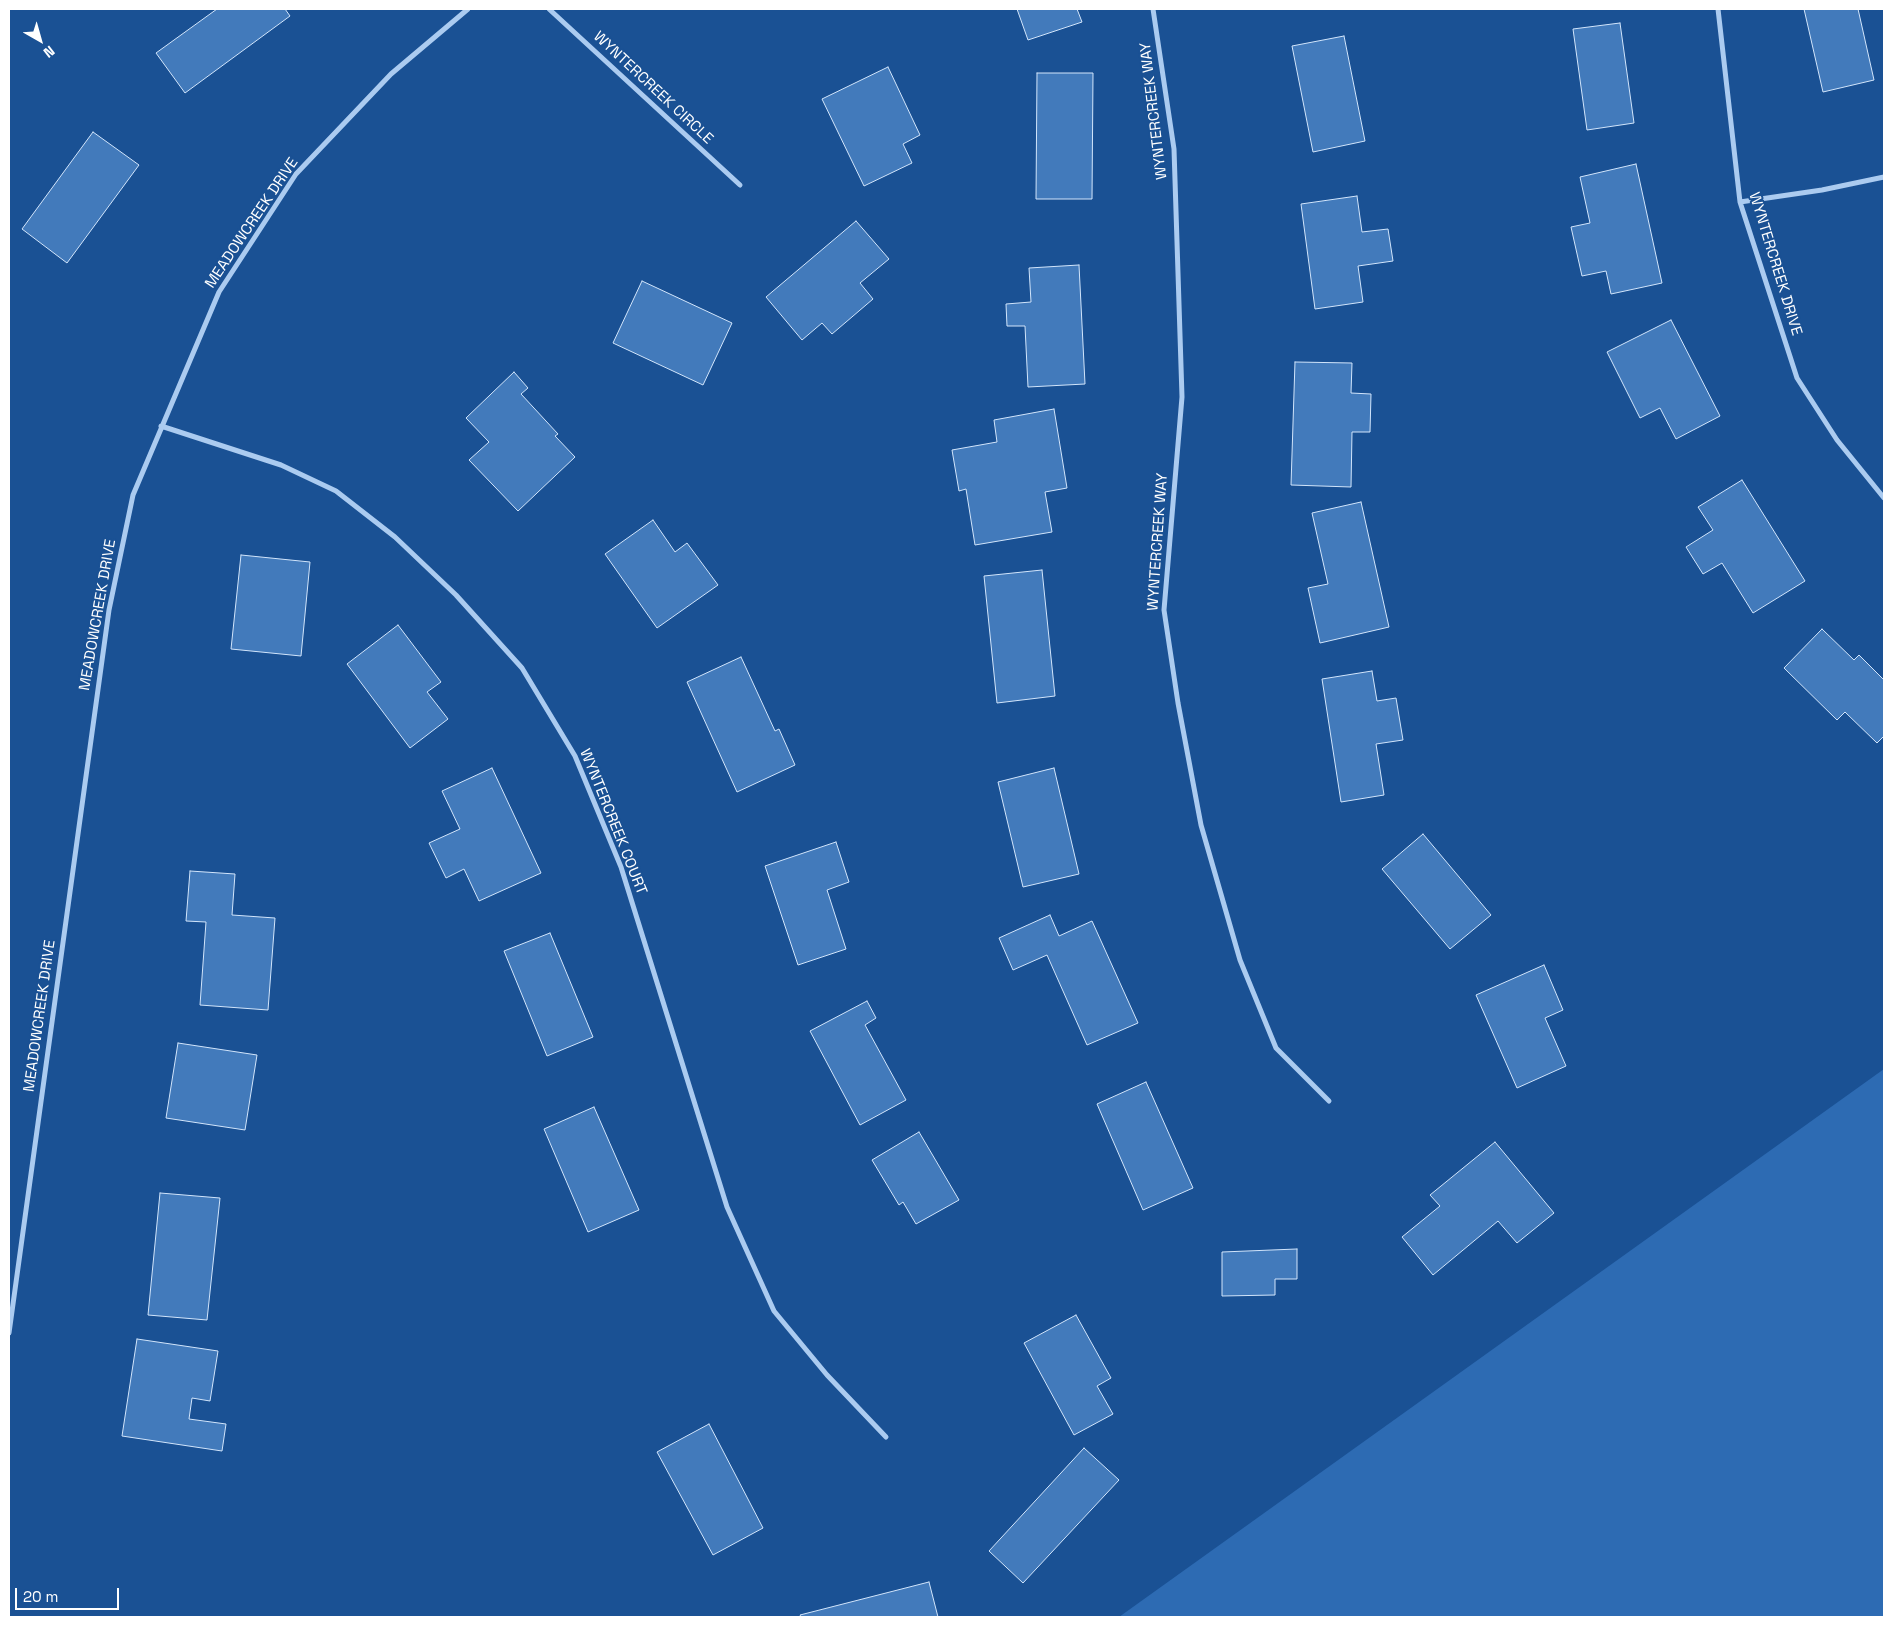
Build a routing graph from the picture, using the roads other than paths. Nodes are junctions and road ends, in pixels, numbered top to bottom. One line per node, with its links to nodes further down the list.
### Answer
1 (468, 9): 8 (street, MEADOWCREEK DRIVE)
2 (549, 9): 6 (street, WYNTERCREEK CIRCLE)
3 (1153, 9): 10 (street, WYNTERCREEK WAY)
4 (1718, 9): 7 (street, WYNTERCREEK DRIVE)
5 (1884, 177): 7 (street)
6 (740, 185)
7 (1740, 202): 9 (street, WYNTERCREEK DRIVE)
8 (161, 426): 11 (street, MEADOWCREEK DRIVE); 12 (street, WYNTERCREEK COURT)
9 (1884, 498)
10 (1329, 1101)
11 (9, 1333)
12 (886, 1436)

